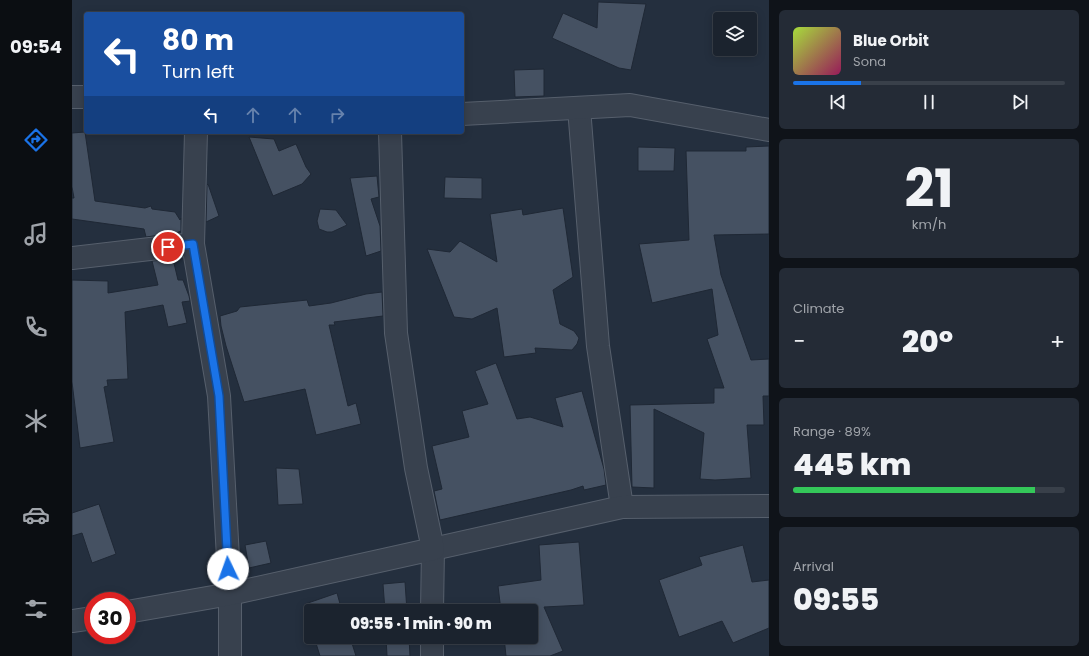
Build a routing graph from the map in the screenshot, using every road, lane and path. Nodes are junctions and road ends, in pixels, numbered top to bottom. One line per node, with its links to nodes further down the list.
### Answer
1 (72, 97): 2 (street)
2 (84, 97)
3 (579, 108): 4 (street); 5 (street); 11 (street)
4 (464, 114)
5 (769, 130)
6 (196, 134): 8 (street)
7 (390, 134): 12 (street)
8 (193, 244): 9 (street); 13 (street)
9 (72, 258)
10 (769, 506): 11 (street)
11 (622, 507): 12 (street)
12 (433, 549): 13 (street); 14 (street)
13 (230, 594): 15 (street); 19 (street)
14 (432, 604)
15 (136, 610)
16 (84, 619): 17 (street)
17 (72, 621)
18 (432, 644): 20 (street)
19 (230, 656)
20 (432, 656)

